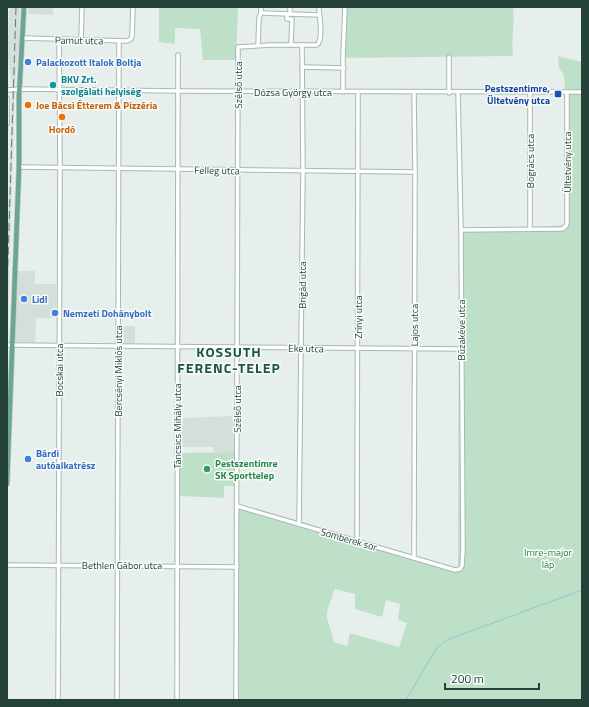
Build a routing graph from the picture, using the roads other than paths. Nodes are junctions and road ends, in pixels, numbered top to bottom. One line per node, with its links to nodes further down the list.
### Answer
1 (24, 7): 11 (main road)
2 (82, 7): 13 (street)
3 (133, 7): 14 (street, Pamut utca)
4 (261, 7): 8 (street)
5 (290, 7): 9 (street)
6 (319, 7): 10 (street)
7 (345, 7): 21 (street)
8 (261, 13): 9 (street); 15 (street)
9 (289, 14): 10 (street); 16 (street)
10 (319, 15): 17 (street)
11 (23, 38): 12 (street, Pamut utca); 23 (main road)
12 (59, 39): 13 (street, Pamut utca); 24 (street, Bocskai utca)
13 (81, 39): 14 (street, Pamut utca)
14 (119, 41): 25 (street, Bercsényi Miklós utca)
15 (258, 45): 16 (street); 27 (street, Szélső utca)
16 (291, 45): 17 (street)
17 (302, 45): 20 (street, Brigád utca)
18 (178, 55): 26 (street, Táncsics Mihály utca)
19 (449, 57): 34 (street)
20 (302, 67): 21 (street); 28 (street, Brigád utca)
21 (344, 68): 29 (street)
22 (7, 90): 23 (street, Dózsa György utca)
23 (19, 90): 24 (street, Dózsa György utca); 39 (main road)
24 (59, 90): 25 (street, Dózsa György utca); 40 (street, Bocskai utca)
25 (119, 90): 26 (street, Dózsa György utca); 41 (street, Bercsényi Miklós utca)
26 (179, 91): 27 (street, Dózsa György utca); 42 (street, Táncsics Mihály utca)
27 (238, 91): 28 (street, Dózsa György utca); 43 (street, Szélső utca)
28 (302, 92): 29 (street, Dózsa György utca); 44 (street, Brigád utca)
29 (343, 92): 30 (street, Dózsa György utca)
30 (358, 92): 33 (street, Dózsa György utca); 45 (street, Zrínyi utca)
31 (530, 92): 35 (street, Dózsa György utca); 36 (street, Dózsa György utca); 47 (street, Bogrács utca)
32 (582, 92): 36 (street, Dózsa György utca)
33 (414, 93): 34 (street, Dózsa György utca); 46 (street, Lajos utca)
34 (449, 93): 35 (street, Dózsa György utca)
35 (458, 93): 48 (street, Búzakéve utca)
36 (567, 93): 47 (street, Ültetvény utca)
37 (7, 98): 38 (street)
38 (7, 124)
39 (19, 167): 40 (street, Felleg utca); 49 (main road)
40 (60, 168): 41 (street, Felleg utca); 50 (street, Bocskai utca)
41 (119, 169): 42 (street, Felleg utca); 51 (street, Bercsényi Miklós utca)
42 (178, 170): 43 (street, Felleg utca); 52 (street, Táncsics Mihály utca)
43 (238, 170): 44 (street, Felleg utca); 53 (street, Szélső utca)
44 (303, 171): 45 (street, Felleg utca); 54 (street, Brigád utca)
45 (358, 172): 46 (street, Felleg utca); 55 (street, Zrínyi utca)
46 (415, 172): 57 (street, Lajos utca)
47 (530, 229): 48 (street)
48 (461, 230): 56 (street, Búzakéve utca)
49 (9, 345): 50 (street, Eke utca); 58 (main road)
50 (59, 346): 51 (street, Eke utca); 64 (street, Bocskai utca)
51 (118, 346): 52 (street, Eke utca); 65 (street, Bercsényi Miklós utca)
52 (178, 346): 53 (street, Eke utca); 66 (street, Táncsics Mihály utca)
53 (238, 346): 54 (street, Eke utca); 59 (street, Szélső utca)
54 (301, 348): 55 (street, Eke utca); 60 (street, Brigád utca)
55 (358, 348): 57 (street, Eke utca); 61 (street, Zrínyi utca)
56 (461, 348): 57 (street, Eke utca); 68 (street, Búzakéve utca)
57 (414, 349): 62 (street, Lajos utca)
58 (7, 484)
59 (237, 506): 60 (street, Somberek sor); 67 (street, Szélső utca)
60 (299, 524): 61 (street, Somberek sor)
61 (357, 542): 62 (street, Somberek sor)
62 (414, 558): 68 (street, Somberek sor)
63 (7, 565): 64 (street, Bethlen Gábor utca)
64 (58, 565): 65 (street, Bethlen Gábor utca); 69 (street, Bocskai utca)
65 (117, 566): 66 (street, Bethlen Gábor utca); 70 (street, Bercsényi Miklós utca)
66 (176, 566): 67 (street, Bethlen Gábor utca); 71 (street, Táncsics Mihály utca)
67 (237, 567): 72 (street, Szélső utca)
68 (461, 567)
69 (58, 700)
70 (117, 700)
71 (177, 700)
72 (236, 700)

